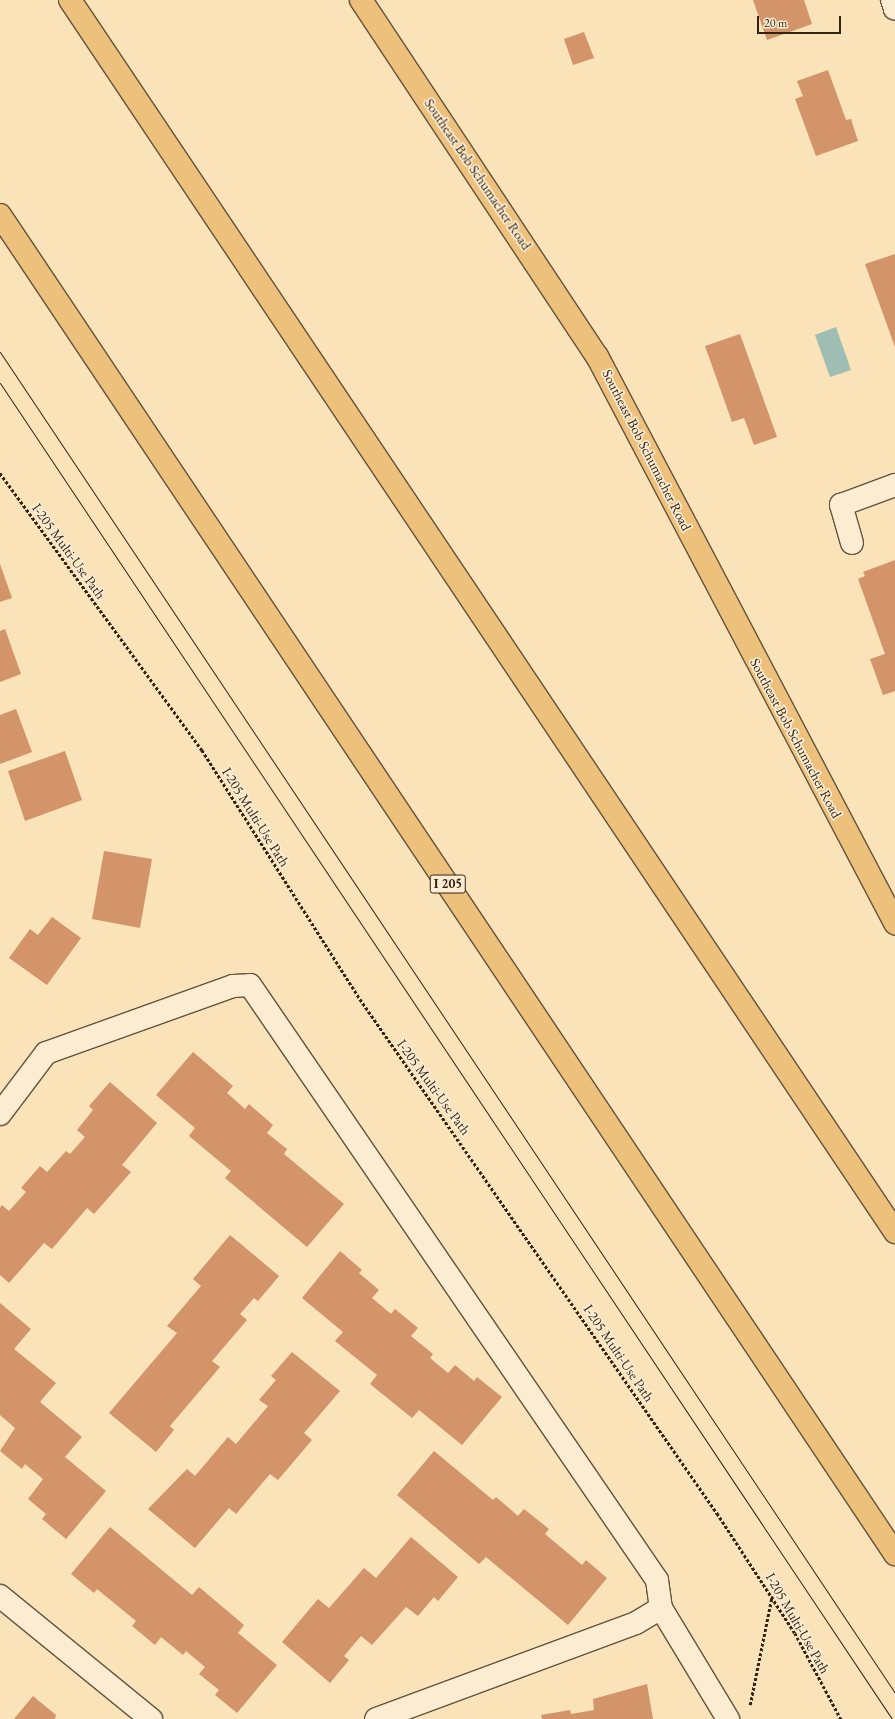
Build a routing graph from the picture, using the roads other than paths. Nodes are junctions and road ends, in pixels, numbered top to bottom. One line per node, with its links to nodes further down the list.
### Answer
1 (70, 0): 10 (main road)
2 (361, 0): 8 (main road, Southeast Bob Schumacher Road)
3 (892, 0): 4 (street)
4 (895, 9)
5 (0, 215): 11 (main road, I 205)
6 (895, 485): 7 (street)
7 (852, 543)
8 (895, 923)
9 (0, 1114): 13 (street)
10 (895, 1232)
11 (895, 1554)
12 (0, 1596): 14 (street)
13 (661, 1608): 15 (street); 16 (street)
14 (151, 1719)
15 (376, 1719)
16 (728, 1719)

